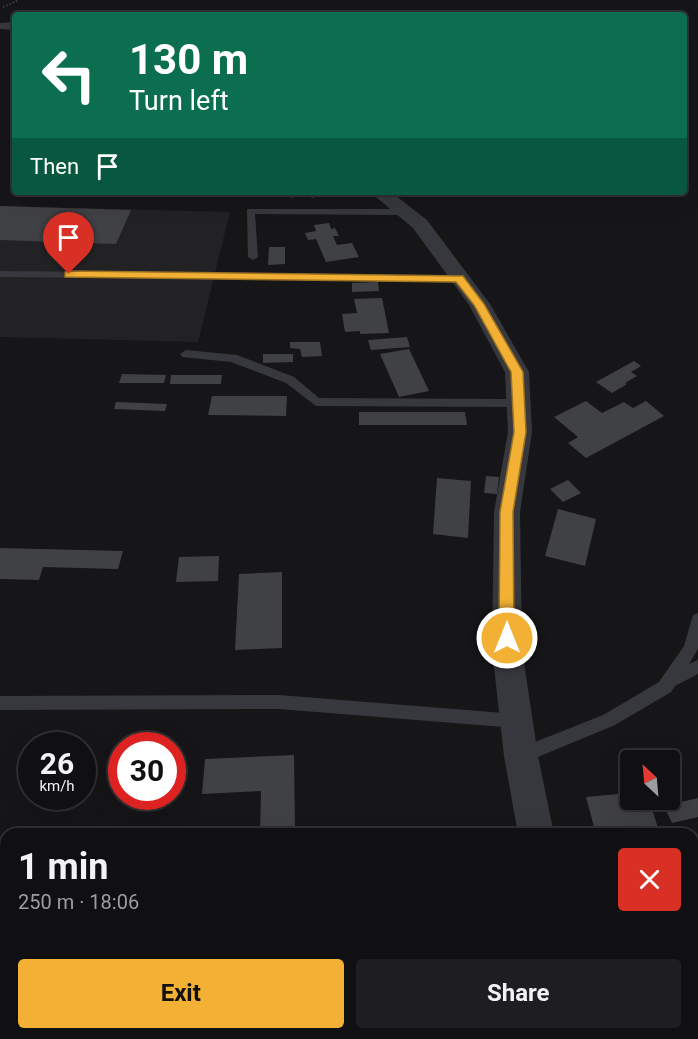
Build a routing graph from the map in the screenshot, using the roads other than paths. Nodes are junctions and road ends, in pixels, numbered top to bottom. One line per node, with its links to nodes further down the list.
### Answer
1 (383, 195): 2 (street)
2 (405, 212): 3 (lane); 5 (street)
3 (253, 257)
4 (0, 274): 5 (lane)
5 (459, 278): 7 (street)
6 (186, 354): 7 (lane)
7 (520, 403): 12 (street)
8 (698, 619): 10 (lane)
9 (698, 666): 10 (lane)
10 (669, 681): 13 (lane)
11 (0, 703): 12 (lane)
12 (516, 721): 13 (street)
13 (521, 756): 14 (street)
14 (536, 828)

